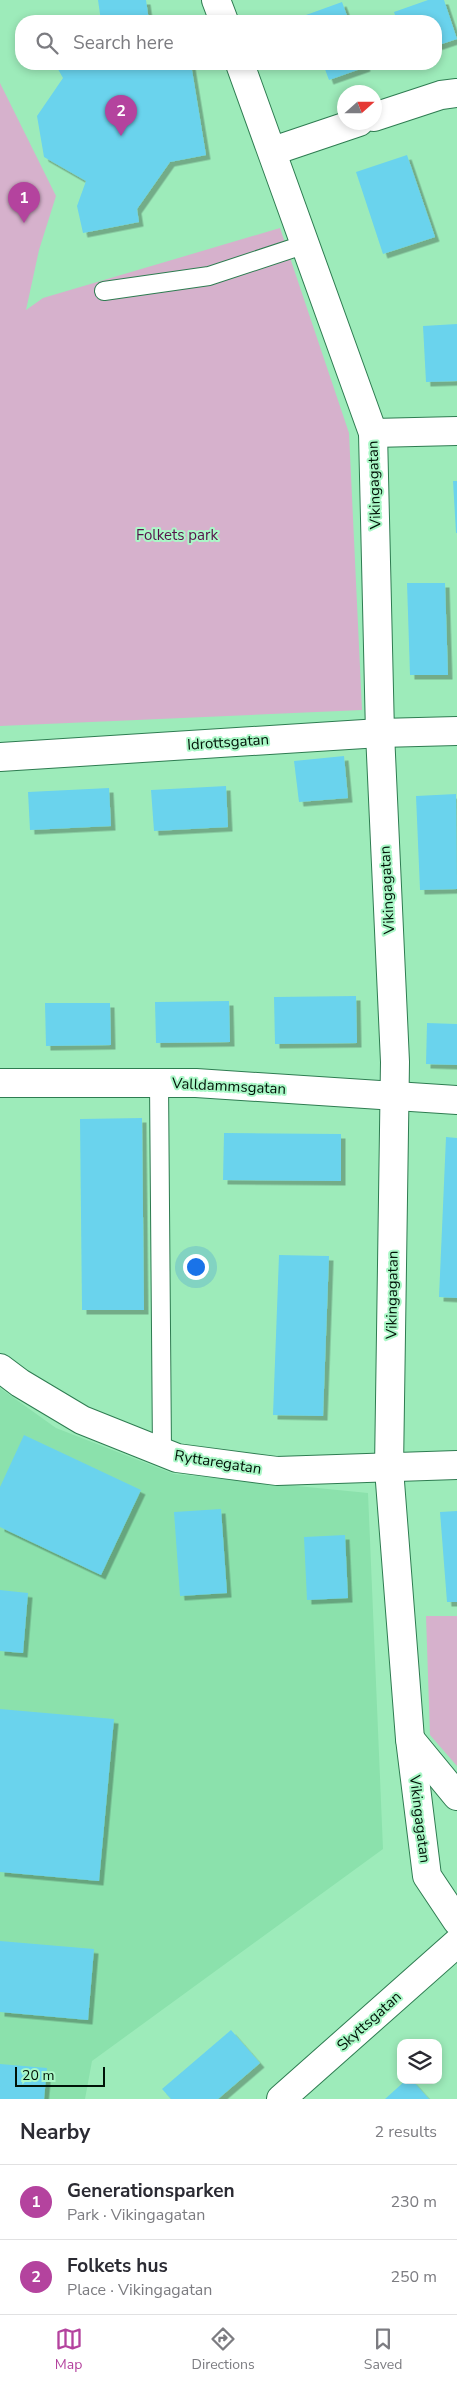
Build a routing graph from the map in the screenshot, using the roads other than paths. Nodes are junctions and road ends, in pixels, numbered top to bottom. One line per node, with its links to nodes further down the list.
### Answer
1 (216, 0): 2 (street)
2 (222, 15)
3 (242, 70): 7 (street, Vikingagatan)
4 (457, 93): 5 (street)
5 (382, 114)
6 (337, 129): 7 (street)
7 (273, 151): 8 (street, Vikingagatan)
8 (306, 244): 9 (lane); 11 (street, Vikingagatan)
9 (104, 291)
10 (457, 431): 11 (street)
11 (372, 433): 13 (street, Vikingagatan)
12 (457, 731): 13 (street, Idrottsgatan)
13 (380, 733): 14 (street, Idrottsgatan); 17 (street, Vikingagatan)
14 (0, 757)
15 (0, 1083): 16 (street, Valldammsgatan)
16 (160, 1083): 17 (street, Valldammsgatan); 20 (lane)
17 (395, 1096): 18 (street, Valldammsgatan); 22 (street, Vikingagatan)
18 (457, 1100)
19 (0, 1368): 20 (street, Ryttaregatan)
20 (162, 1452): 22 (street, Ryttaregatan)
21 (457, 1465): 22 (street, Ryttaregatan)
22 (389, 1469): 23 (street, Vikingagatan)
23 (410, 1738): 24 (street, Vikingagatan); 25 (street, Vikingagatan)
24 (457, 1796)
25 (457, 1921)
26 (457, 1943): 27 (street, Skyttsgatan)
27 (281, 2099)

